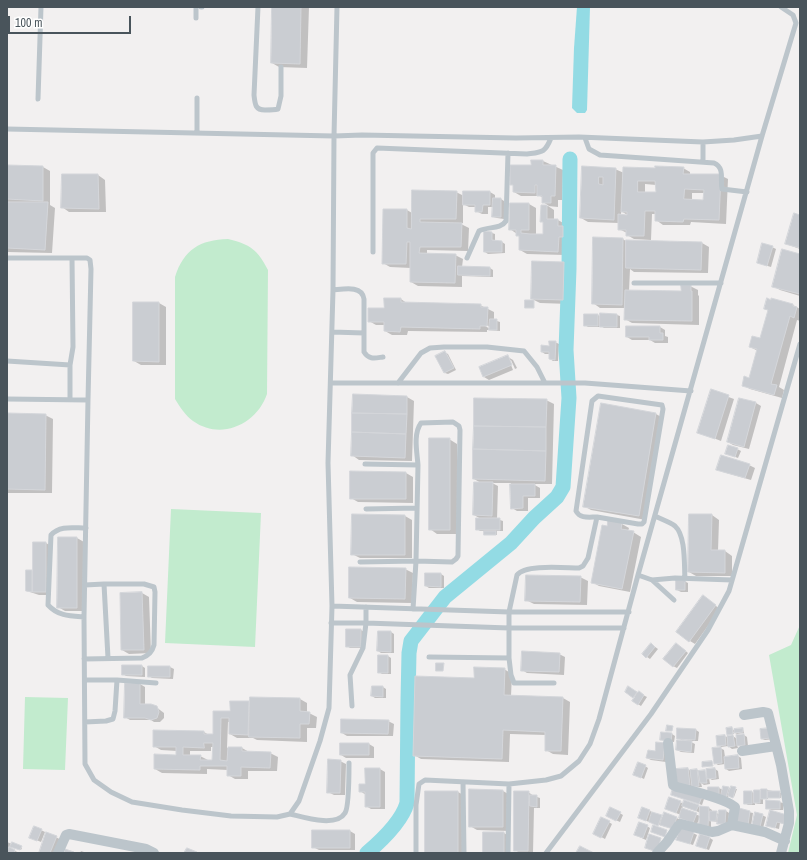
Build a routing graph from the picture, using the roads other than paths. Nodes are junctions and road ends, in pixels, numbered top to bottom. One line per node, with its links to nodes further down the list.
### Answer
1 (41, 7): 9 (lane)
2 (196, 7): 6 (lane)
3 (258, 7): 7 (lane)
4 (337, 7): 12 (lane)
5 (781, 7): 13 (lane)
6 (196, 18)
7 (281, 67)
8 (197, 98): 11 (lane)
9 (38, 99)
10 (7, 129): 11 (lane)
11 (197, 133): 12 (lane)
12 (334, 136): 14 (lane); 26 (lane)
13 (762, 136): 16 (lane); 19 (lane)
14 (551, 138): 15 (lane); 17 (lane)
15 (585, 138): 16 (lane); 18 (lane)
16 (703, 142): 18 (lane)
17 (508, 153): 20 (lane); 23 (lane)
18 (703, 162): 19 (lane)
19 (747, 192): 25 (lane)
20 (373, 252)
21 (7, 258): 22 (lane)
22 (72, 258): 32 (lane); 39 (lane)
23 (467, 258)
24 (634, 282): 25 (lane)
25 (721, 283): 36 (lane)
26 (333, 290): 27 (lane); 28 (lane)
27 (332, 332): 28 (lane); 33 (lane)
28 (364, 333): 30 (lane)
29 (800, 344): 52 (lane)
30 (383, 357)
31 (7, 361): 32 (lane)
32 (70, 365): 38 (lane)
33 (331, 383): 34 (lane); 56 (lane)
34 (398, 383): 35 (lane); 35 (lane)
35 (545, 383): 36 (lane)
36 (691, 391): 44 (lane)
37 (7, 398): 38 (lane)
38 (70, 400): 39 (lane)
39 (88, 400): 46 (lane)
40 (365, 464): 41 (lane)
41 (418, 465): 42 (lane); 47 (lane)
42 (417, 508): 43 (lane); 47 (lane)
43 (366, 509)
44 (655, 516): 49 (lane); 50 (lane)
45 (597, 517): 45 (lane); 59 (lane)
46 (86, 528): 54 (lane); 61 (lane)
47 (416, 561): 48 (lane); 58 (lane)
48 (360, 562)
49 (638, 575): 51 (lane); 60 (lane)
50 (685, 579): 51 (lane); 52 (lane)
51 (652, 580): 55 (lane)
52 (732, 580): 91 (lane)
53 (104, 584): 54 (lane); 67 (lane); 67 (lane)
54 (85, 585): 61 (lane)
55 (674, 600)
56 (332, 606): 57 (lane); 63 (lane)
57 (366, 607): 58 (lane); 62 (lane)
58 (413, 609): 59 (lane)
59 (509, 612): 60 (lane); 64 (lane)
60 (629, 612): 65 (lane)
61 (84, 617): 69 (lane)
62 (366, 622): 63 (lane); 64 (lane); 74 (lane)
63 (331, 624): 83 (lane)
64 (509, 628): 65 (lane); 68 (lane)
65 (624, 628): 82 (lane)
66 (429, 657): 68 (lane)
67 (108, 658): 69 (lane)
68 (509, 658): 72 (lane)
69 (84, 659): 70 (lane)
70 (85, 680): 71 (lane); 76 (lane)
71 (117, 680): 73 (lane); 76 (lane)
72 (554, 683)
73 (156, 684)
74 (352, 706)
75 (744, 715): 78 (street)
76 (85, 722): 83 (lane)
77 (668, 743): 84 (street)
78 (776, 746): 79 (street); 85 (street)
79 (742, 751)
80 (349, 764): 83 (lane)
81 (463, 782): 82 (lane); 88 (lane); 89 (lane)
82 (509, 784): 90 (lane)
83 (290, 814)
84 (732, 825): 85 (street); 92 (street)
85 (785, 841): 93 (street)
86 (58, 853): 87 (street)
87 (154, 853)
88 (416, 853)
89 (464, 853)
90 (508, 853)
91 (546, 853)
92 (657, 853)
93 (781, 853)

